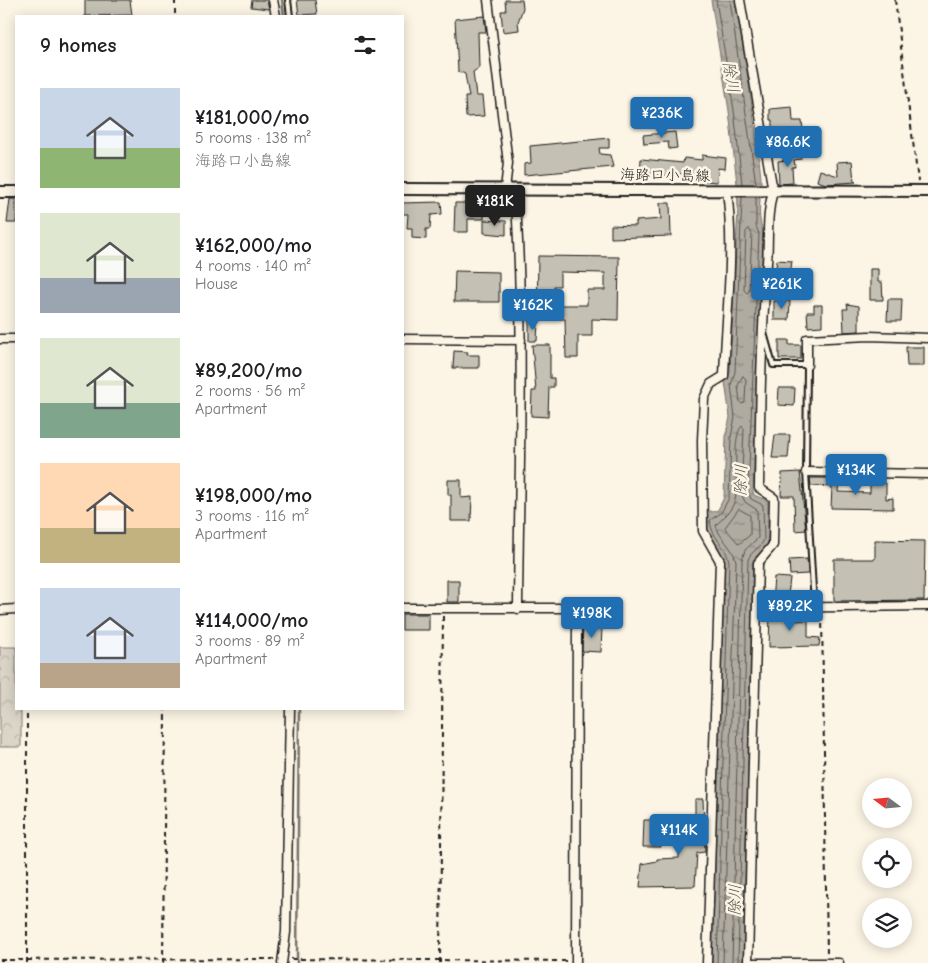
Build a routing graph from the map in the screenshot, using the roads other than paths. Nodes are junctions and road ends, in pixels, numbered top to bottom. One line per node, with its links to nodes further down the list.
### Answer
1 (274, 0): 5 (street)
2 (288, 0): 6 (lane)
3 (488, 0): 8 (street)
4 (740, 0): 10 (street)
5 (276, 15)
6 (290, 15)
7 (404, 189): 8 (main road, 海路口小島線)
8 (510, 189): 9 (main road, 海路口小島線); 19 (street)
9 (728, 191): 10 (main road, 海路口小島線); 33 (street)
10 (770, 191): 11 (main road, 海路口小島線); 14 (street)
11 (924, 191)
12 (0, 192): 13 (main road)
13 (15, 192)
14 (762, 327): 20 (lane); 26 (street)
15 (928, 338): 20 (street)
16 (0, 339): 17 (street)
17 (15, 339)
18 (404, 339): 19 (street)
19 (521, 340): 28 (street)
20 (807, 365): 21 (lane)
21 (806, 472): 22 (street); 23 (lane)
22 (928, 474)
23 (818, 606): 24 (street); 26 (street)
24 (928, 606)
25 (404, 608): 28 (street)
26 (757, 608): 34 (street)
27 (15, 609): 29 (street)
28 (518, 609): 32 (street)
29 (0, 610)
30 (290, 710): 31 (street)
31 (282, 961)
32 (576, 962)
33 (706, 963)
34 (748, 963): 35 (street)
35 (827, 963): 36 (street)
36 (839, 963)

